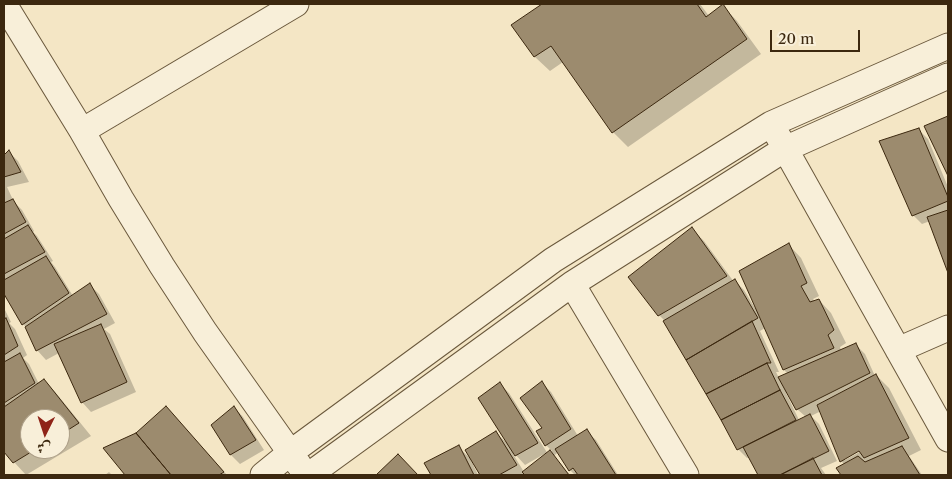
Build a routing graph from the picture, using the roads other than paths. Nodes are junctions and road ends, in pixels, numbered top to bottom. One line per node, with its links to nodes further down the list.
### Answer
1 (4, 4): 3 (street)
2 (296, 4): 7 (street)
3 (11, 32): 7 (street)
4 (948, 46): 6 (street)
5 (948, 76): 8 (street)
6 (771, 124): 8 (street); 13 (street)
7 (82, 131): 13 (street)
8 (785, 149): 9 (street); 11 (street)
9 (572, 284): 15 (street); 16 (street)
10 (948, 328): 11 (street)
11 (898, 350): 12 (street)
12 (948, 439)
13 (290, 453): 14 (street); 15 (street)
14 (262, 475)
15 (308, 475)
16 (686, 475)

